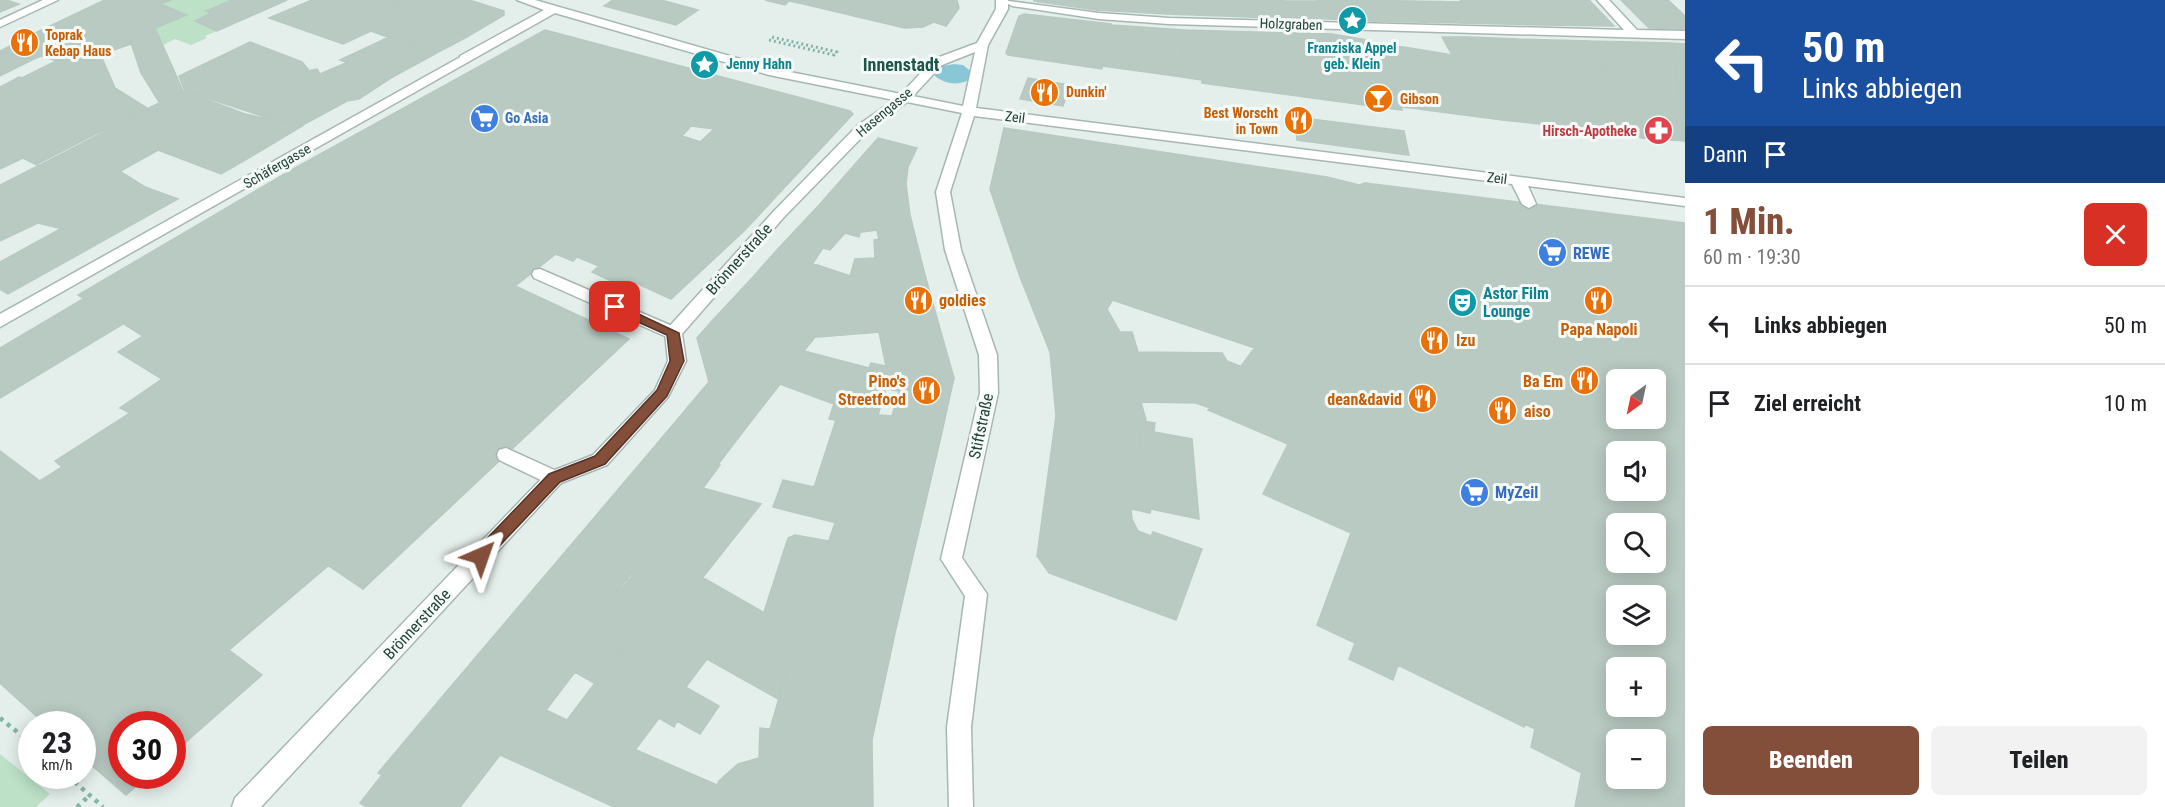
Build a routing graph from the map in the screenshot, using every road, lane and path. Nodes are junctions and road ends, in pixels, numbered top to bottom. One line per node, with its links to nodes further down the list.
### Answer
1 (52, 0): 6 (street)
2 (523, 0): 5 (street, Zeil)
3 (1004, 0): 7 (street, Holzgraben); 11 (street)
4 (1603, 0): 7 (street)
5 (552, 10): 14 (street, Zeil); 21 (street, Schäfergasse)
6 (0, 24)
7 (1634, 33): 8 (street, Holzgraben)
8 (1685, 35)
9 (772, 37): 12 (path)
10 (769, 40): 13 (path)
11 (982, 45): 14 (street, Hasengasse); 15 (street, Stiftstraße)
12 (816, 47)
13 (834, 55)
14 (902, 100): 15 (street, Zeil); 19 (street, Hasengasse)
15 (969, 111): 16 (street, Zeil); 32 (street, Stiftstraße)
16 (1518, 181): 17 (street, Zeil); 18 (street, Zeil)
17 (1685, 202)
18 (1529, 204)
19 (783, 210): 22 (street, Brönnerstraße)
20 (540, 274): 22 (street)
21 (0, 321)
22 (673, 333): 24 (street, Brönnerstraße)
23 (506, 455): 24 (street)
24 (554, 478): 31 (street, Brönnerstraße)
25 (0, 718): 26 (path)
26 (18, 733)
27 (83, 789): 28 (path)
28 (90, 795): 29 (path); 30 (path)
29 (77, 807)
30 (103, 807)
31 (244, 807)
32 (961, 807)

